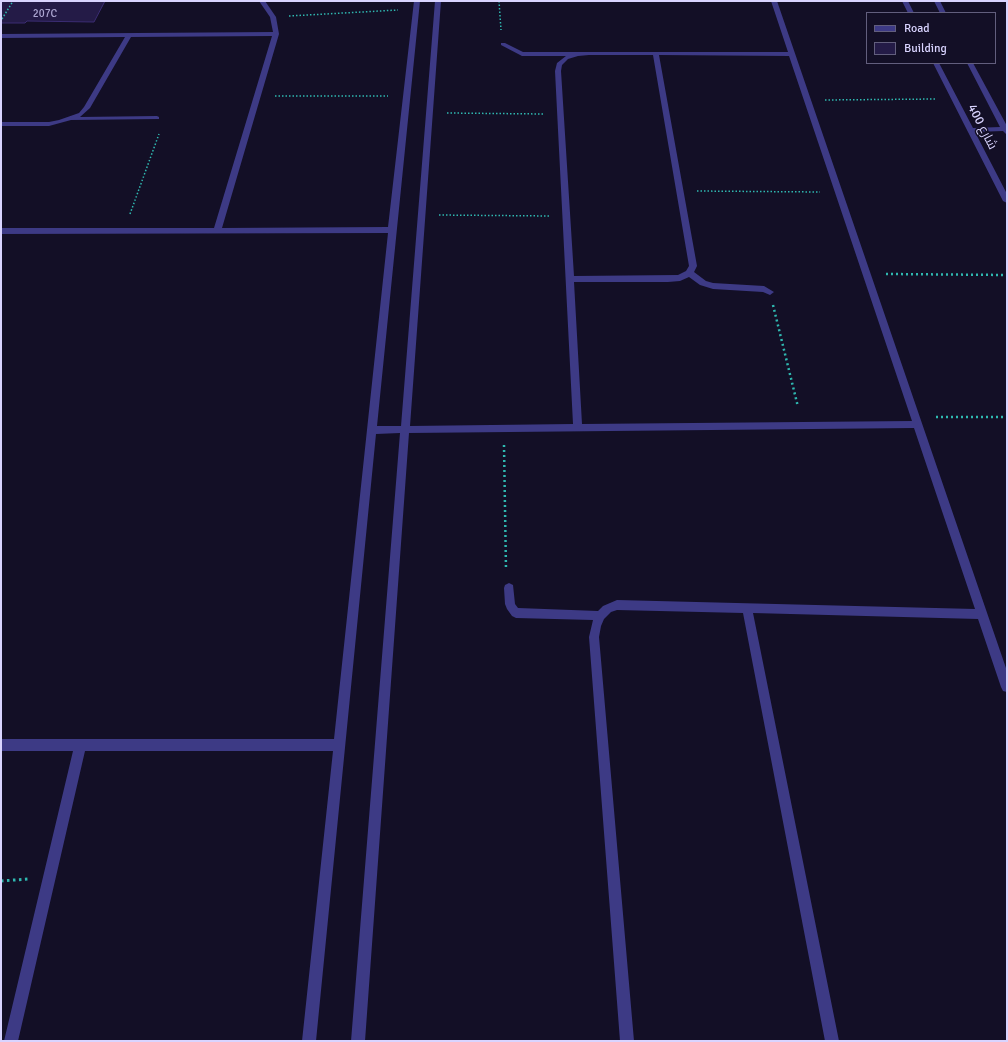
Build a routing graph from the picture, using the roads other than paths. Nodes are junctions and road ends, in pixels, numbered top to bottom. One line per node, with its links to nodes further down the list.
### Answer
1 (262, 1): 9 (street)
2 (438, 1): 35 (street)
3 (774, 1): 15 (street)
4 (905, 1): 7 (street)
5 (937, 1): 8 (street)
6 (417, 5): 27 (street)
7 (910, 12)
8 (942, 12)
9 (276, 34): 10 (street); 26 (street)
10 (129, 35): 11 (street); 21 (street)
11 (1, 36)
12 (503, 44): 13 (street)
13 (577, 54): 14 (street); 30 (street)
14 (656, 54): 15 (street); 29 (street)
15 (792, 54): 32 (street)
16 (937, 64): 23 (street, شارع 400)
17 (971, 64): 18 (street, شارع 400)
18 (997, 115): 19 (street); 24 (street, شارع 400)
19 (1007, 115)
20 (157, 118): 21 (street)
21 (72, 119): 22 (street)
22 (1, 124)
23 (970, 130): 24 (street); 25 (street, شارع 400)
24 (1006, 131)
25 (1007, 201)
26 (217, 230): 27 (street); 28 (street)
27 (392, 230): 34 (street)
28 (1, 232)
29 (689, 273): 30 (street); 31 (street)
30 (570, 279): 33 (street)
31 (770, 292)
32 (917, 421): 33 (street); 38 (street)
33 (578, 428): 35 (street)
34 (372, 430): 35 (street); 43 (street)
35 (405, 430): 46 (street)
36 (509, 588): 39 (street)
37 (747, 608): 38 (street); 39 (street); 48 (street)
38 (982, 614): 40 (street)
39 (600, 616): 47 (street)
40 (1007, 687)
41 (1, 745): 42 (street)
42 (80, 745): 43 (street); 44 (street)
43 (340, 745): 45 (street)
44 (11, 1041)
45 (309, 1041)
46 (358, 1041)
47 (627, 1041)
48 (832, 1041)

